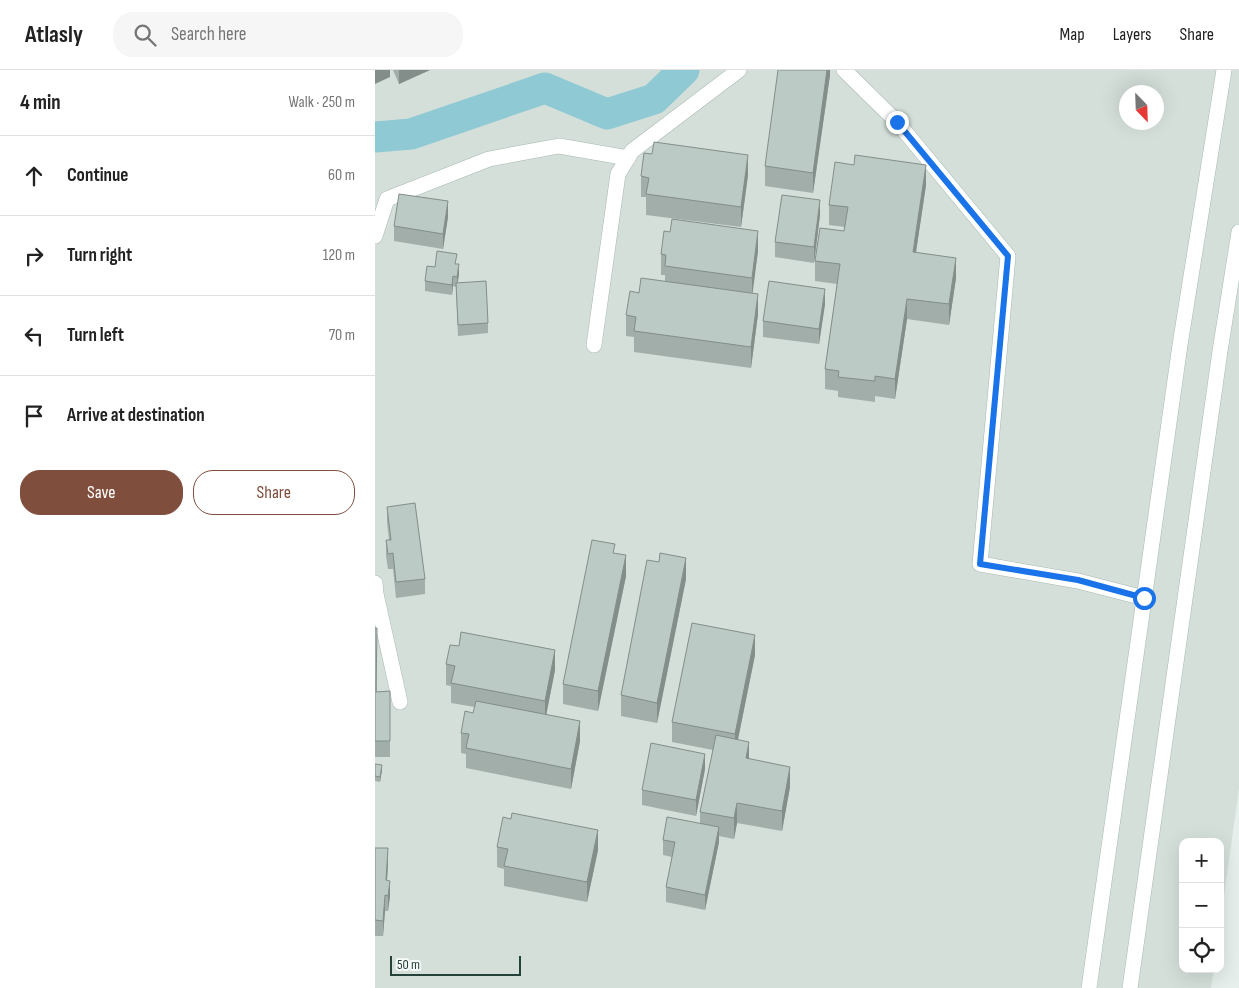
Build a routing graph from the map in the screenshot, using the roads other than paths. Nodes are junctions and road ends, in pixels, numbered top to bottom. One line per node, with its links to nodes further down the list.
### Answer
1 (739, 70): 4 (street)
2 (844, 70): 9 (street)
3 (1224, 70): 9 (street)
4 (628, 158): 6 (street); 7 (street)
5 (1239, 232): 12 (street)
6 (375, 236)
7 (594, 345)
8 (375, 583): 10 (street)
9 (1144, 598): 11 (street)
10 (400, 702)
11 (1089, 988)
12 (1130, 988)

